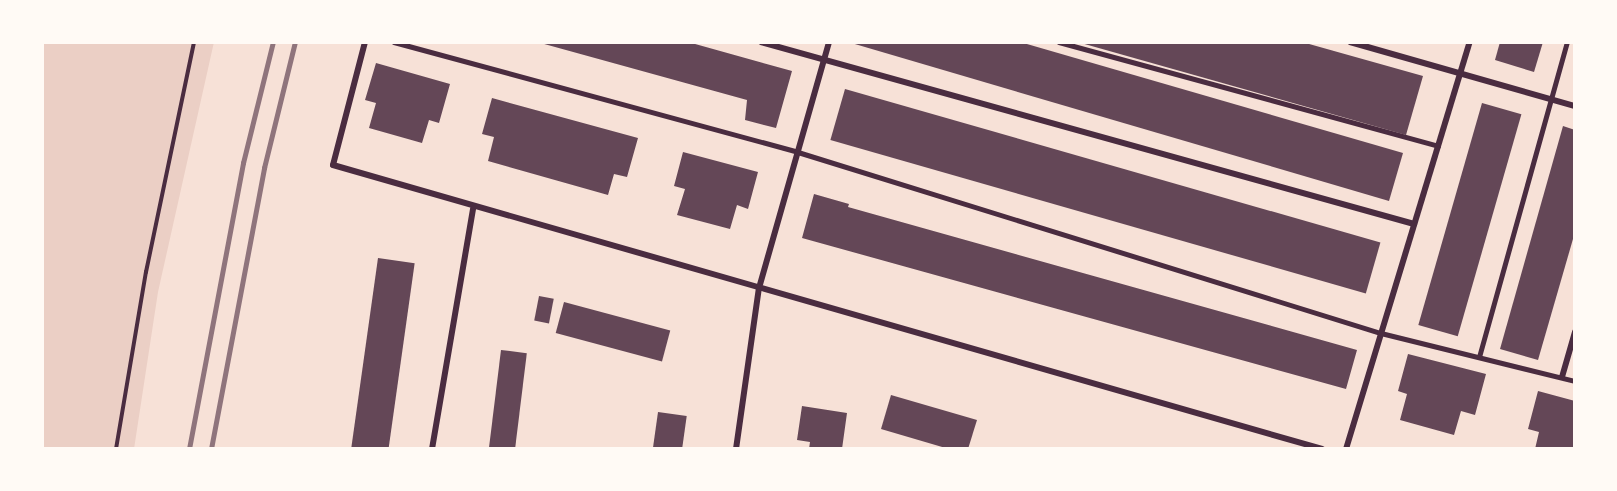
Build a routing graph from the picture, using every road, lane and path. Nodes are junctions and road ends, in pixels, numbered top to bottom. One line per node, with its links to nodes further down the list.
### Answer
1 (194, 42): 24 (path)
2 (365, 42): 16 (street)
3 (394, 42): 15 (lane)
4 (761, 42): 10 (street)
5 (829, 42): 10 (street)
6 (1059, 42): 14 (lane)
7 (1350, 42): 11 (street)
8 (1470, 42): 11 (street)
9 (1567, 42): 12 (lane)
10 (824, 59): 15 (street); 17 (street)
11 (1460, 74): 12 (street); 14 (street)
12 (1551, 99): 13 (street); 21 (lane)
13 (1575, 106)
14 (1438, 146): 17 (street)
15 (798, 152): 18 (street); 20 (lane)
16 (473, 208): 18 (street); 25 (street)
17 (1414, 224): 20 (street)
18 (759, 288): 26 (street); 27 (street)
19 (1575, 332): 22 (street)
20 (1382, 333): 21 (lane); 28 (street)
21 (1479, 357): 22 (lane)
22 (1562, 377): 23 (lane)
23 (1575, 381)
24 (116, 449)
25 (432, 449)
26 (736, 449)
27 (1322, 449)
28 (1346, 449)

